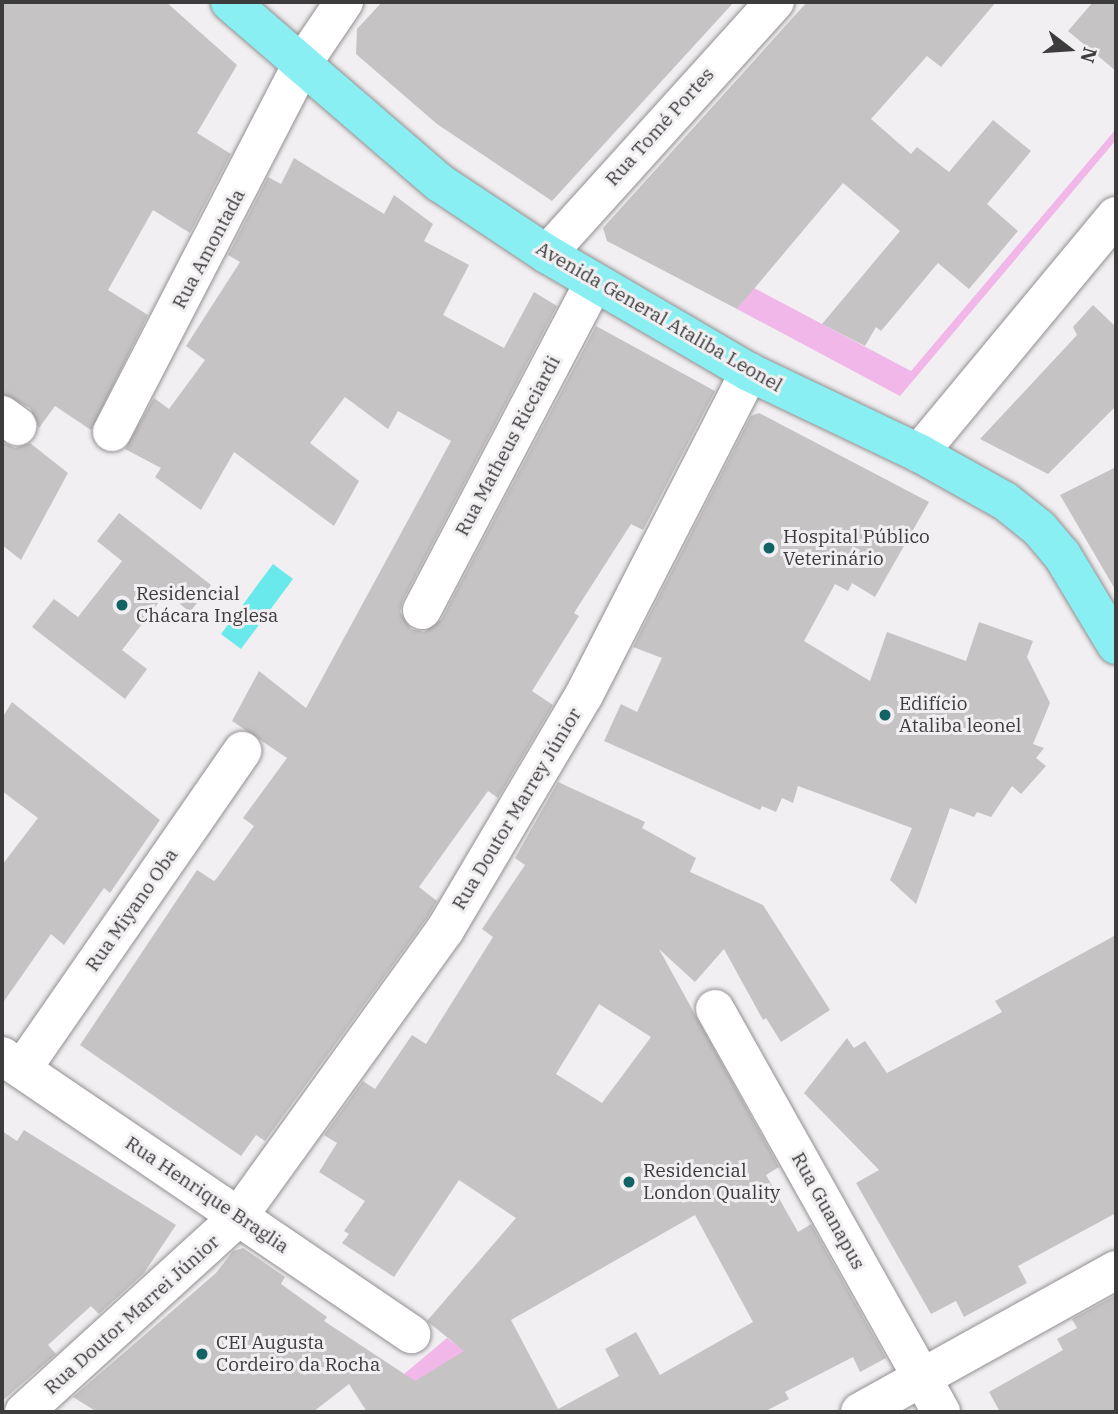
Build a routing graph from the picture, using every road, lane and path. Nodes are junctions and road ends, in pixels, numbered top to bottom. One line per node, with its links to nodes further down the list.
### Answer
1 (230, 2): 4 (main road, Avenida General Ataliba Leonel)
2 (344, 2): 4 (street, Rua Amontada)
3 (775, 2): 6 (street, Rua Tomé Portes)
4 (302, 64): 6 (main road, Avenida General Ataliba Leonel); 9 (street, Rua Amontada)
5 (1116, 216): 10 (street)
6 (547, 254): 7 (main road, Avenida General Ataliba Leonel)
7 (594, 282): 8 (main road, Avenida General Ataliba Leonel); 11 (street, Rua Matheus Ricciardi)
8 (749, 372): 10 (main road, Avenida General Ataliba Leonel); 16 (street, Rua Doutor Marrey Júnior)
9 (113, 432)
10 (919, 453): 12 (main road, Avenida General Ataliba Leonel)
11 (422, 610)
12 (1116, 645)
13 (242, 751): 15 (street, Rua Miyano Oba)
14 (715, 1009): 19 (street, Rua Guanapus)
15 (12, 1062): 16 (street, Rua Henrique Braglia)
16 (239, 1217): 18 (street, Rua Henrique Braglia); 20 (street, Rua Doutor Marrei Júnior)
17 (1116, 1270): 19 (street)
18 (411, 1334)
19 (923, 1379): 21 (street); 22 (street, Rua Guanapus)
20 (24, 1412)
21 (860, 1412)
22 (941, 1412)

